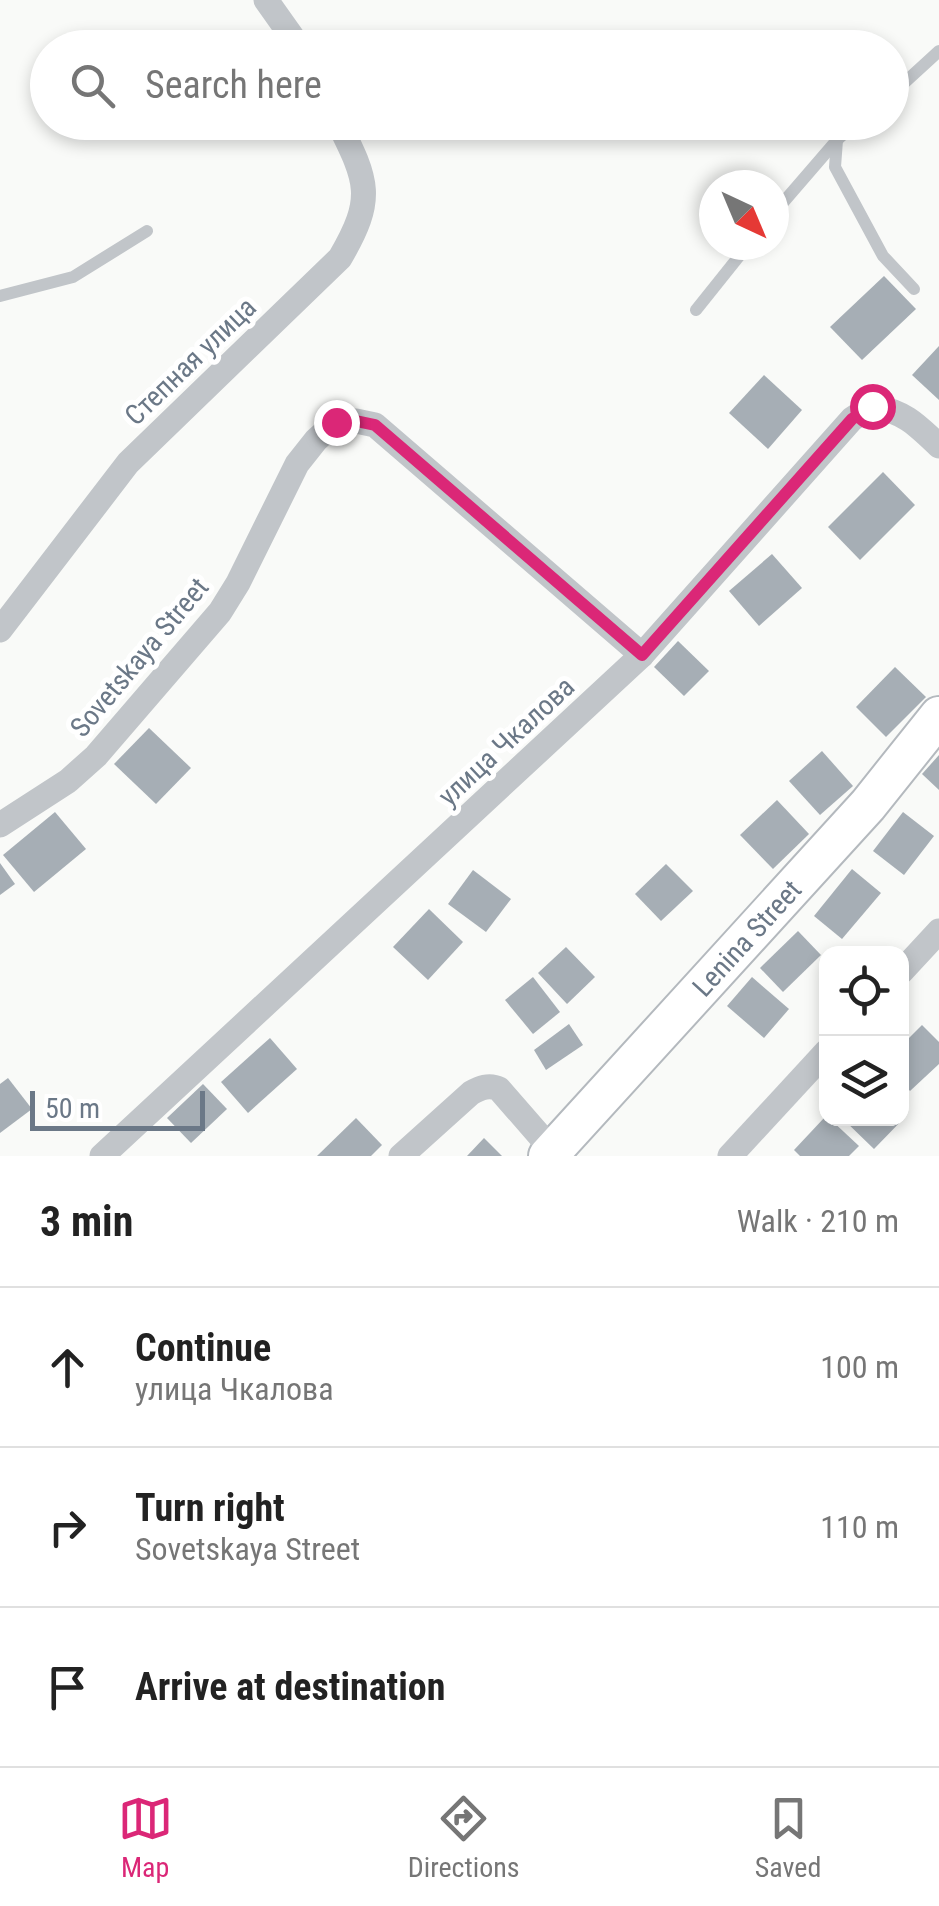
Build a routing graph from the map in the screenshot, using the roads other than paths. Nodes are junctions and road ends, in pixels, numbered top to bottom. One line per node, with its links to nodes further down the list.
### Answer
1 (266, 0): 2 (street)
2 (287, 30)
3 (939, 51): 4 (lane)
4 (909, 78)
5 (347, 140): 14 (street, Степная улица)
6 (837, 140): 7 (lane); 10 (lane)
7 (789, 196)
8 (147, 230): 11 (lane)
9 (736, 260): 12 (lane)
10 (914, 290)
11 (0, 296)
12 (696, 310)
13 (939, 446): 15 (street, улица Чкалова)
14 (0, 630)
15 (642, 655): 17 (street, Sovetskaya Street); 22 (street, улица Чкалова)
16 (939, 716): 21 (main road, Lenina Street)
17 (0, 826)
18 (939, 931): 19 (street)
19 (909, 963)
20 (819, 1060): 24 (street)
21 (550, 1153): 23 (street)
22 (102, 1156)
23 (401, 1156)
24 (730, 1156)

